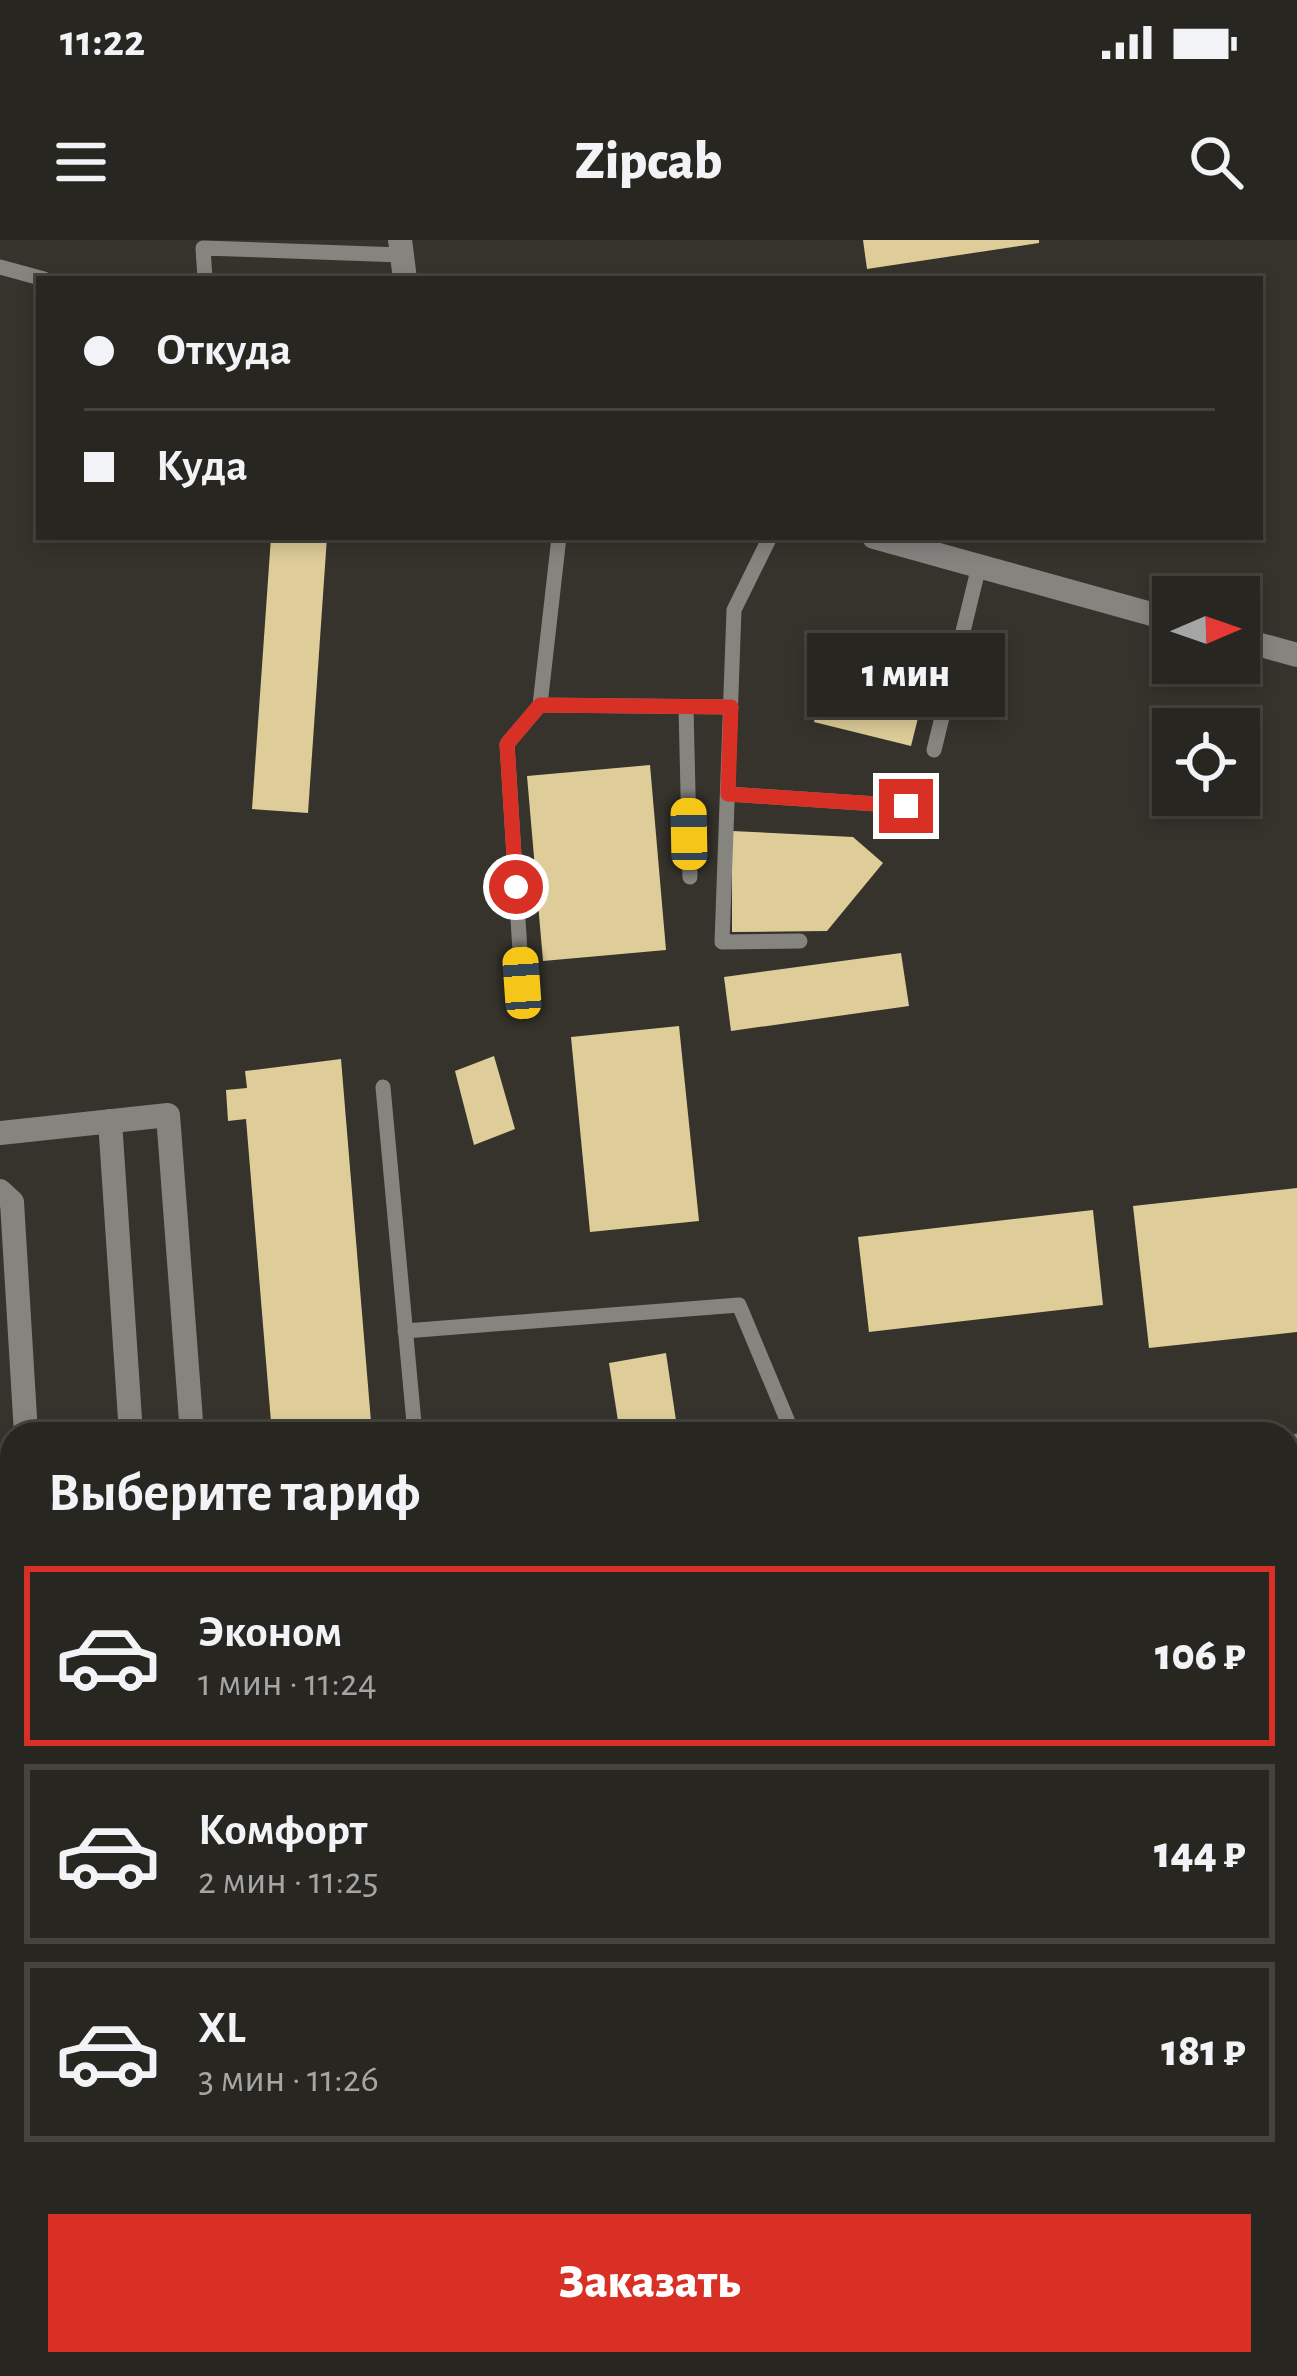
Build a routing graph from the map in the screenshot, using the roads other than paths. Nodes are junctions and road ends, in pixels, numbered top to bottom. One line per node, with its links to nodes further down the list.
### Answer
1 (203, 244): 2 (lane); 4 (lane)
2 (402, 258)
3 (0, 267): 5 (lane)
4 (205, 276)
5 (36, 277)
6 (559, 540): 15 (lane)
7 (769, 540): 17 (lane)
8 (885, 540): 9 (street)
9 (979, 566): 10 (street); 14 (lane)
10 (1152, 614)
11 (1260, 645): 13 (street)
12 (877, 654): 14 (lane)
13 (1297, 655)
14 (953, 671): 18 (lane)
15 (540, 705): 16 (lane); 23 (lane)
16 (686, 707): 17 (lane); 21 (lane)
17 (731, 707): 19 (lane)
18 (934, 750)
19 (728, 794): 20 (lane); 22 (lane)
20 (906, 806)
21 (690, 877)
22 (800, 941)
23 (522, 983)
24 (383, 1087): 28 (lane)
25 (110, 1121): 26 (street); 30 (street); 31 (street)
26 (0, 1133)
27 (0, 1191): 29 (street)
28 (406, 1331): 32 (lane); 33 (lane)
29 (25, 1422)
30 (130, 1422)
31 (191, 1422)
32 (414, 1422)
33 (788, 1422)

